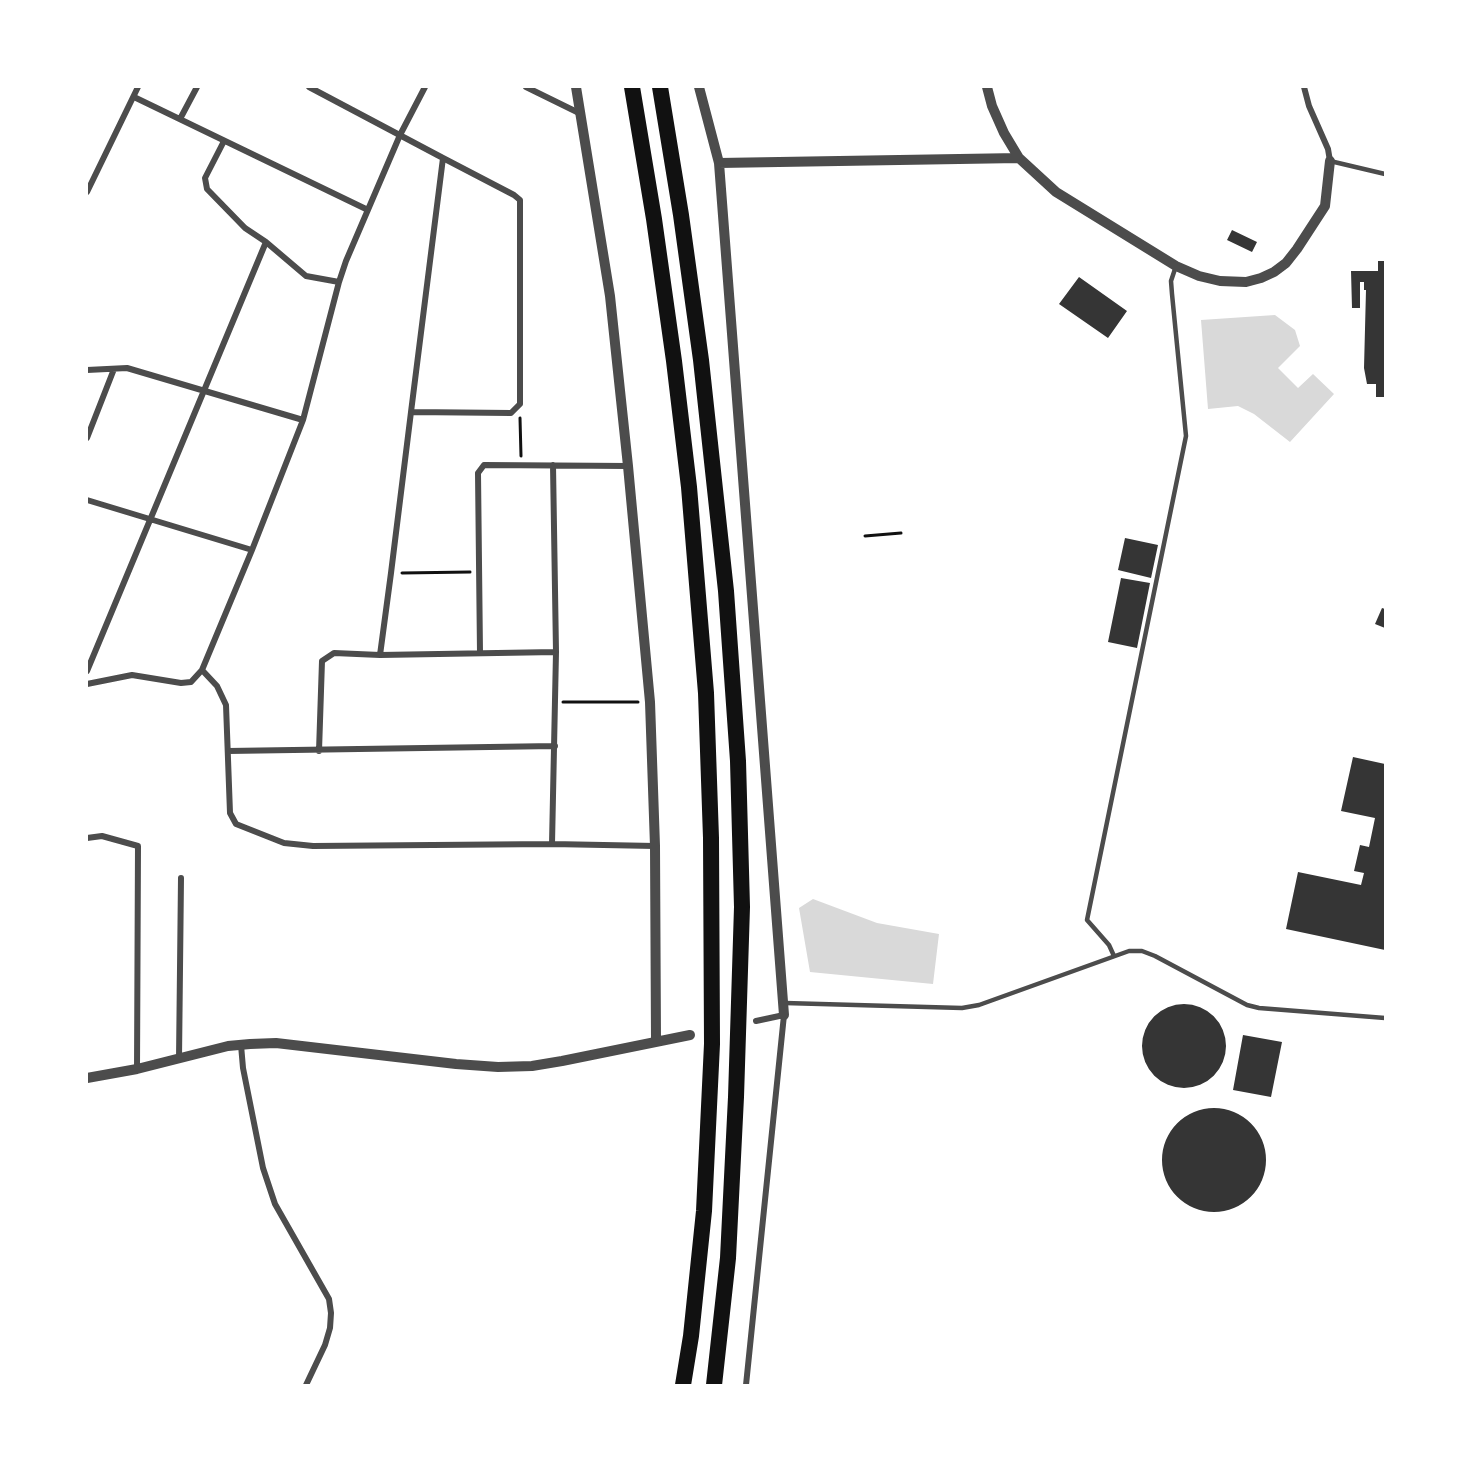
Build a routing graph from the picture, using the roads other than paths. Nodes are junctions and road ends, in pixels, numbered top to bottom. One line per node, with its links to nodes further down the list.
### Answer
1 (138, 87): 12 (street)
2 (197, 87): 14 (street)
3 (309, 87): 15 (street)
4 (425, 87): 15 (street)
5 (526, 87): 13 (street)
6 (576, 87): 13 (street)
7 (632, 87): 63 (highway)
8 (660, 87): 64 (highway)
9 (699, 87): 20 (street)
10 (987, 87): 18 (street)
11 (1304, 87): 19 (street)
12 (134, 98): 14 (street); 22 (street)
13 (581, 114): 34 (street)
14 (180, 119): 16 (street)
15 (400, 135): 17 (street); 23 (street)
16 (224, 141): 23 (street); 24 (street)
17 (443, 158): 30 (street); 30 (street)
18 (1019, 158): 20 (street); 25 (street)
19 (1330, 161): 21 (lane); 25 (street)
20 (719, 163): 52 (street)
21 (1385, 174)
22 (87, 192)
23 (368, 210): 26 (street)
24 (266, 242): 26 (street); 29 (street)
25 (1176, 266): 51 (lane)
26 (339, 282): 31 (street)
27 (87, 369): 28 (street)
28 (114, 369): 29 (street); 32 (street)
29 (203, 392): 31 (street); 36 (street)
30 (411, 412): 40 (street)
31 (303, 420): 37 (street)
32 (87, 438)
33 (553, 465): 34 (street); 38 (street); 39 (street)
34 (628, 466): 49 (street)
35 (87, 500): 36 (street)
36 (151, 520): 37 (street); 42 (street)
37 (252, 550): 41 (street)
38 (556, 652): 39 (street); 44 (street)
39 (480, 653): 40 (street)
40 (380, 655): 45 (street)
41 (202, 670): 43 (street); 46 (street)
42 (87, 671)
43 (87, 684)
44 (555, 746): 45 (street); 48 (street)
45 (320, 750): 46 (street)
46 (228, 751): 48 (street)
47 (87, 838): 60 (street)
48 (552, 844): 49 (street)
49 (655, 846): 57 (street)
50 (181, 878): 59 (street)
51 (1114, 956): 52 (lane); 54 (lane)
52 (783, 1003): 53 (street)
53 (784, 1015): 55 (street); 65 (street)
54 (1385, 1018)
55 (756, 1021)
56 (690, 1035): 57 (street)
57 (656, 1041): 58 (street)
58 (241, 1045): 59 (street); 62 (street)
59 (178, 1059): 60 (street)
60 (137, 1069): 61 (street)
61 (87, 1078)
62 (306, 1385)
63 (683, 1385)
64 (714, 1385)
65 (746, 1385)

